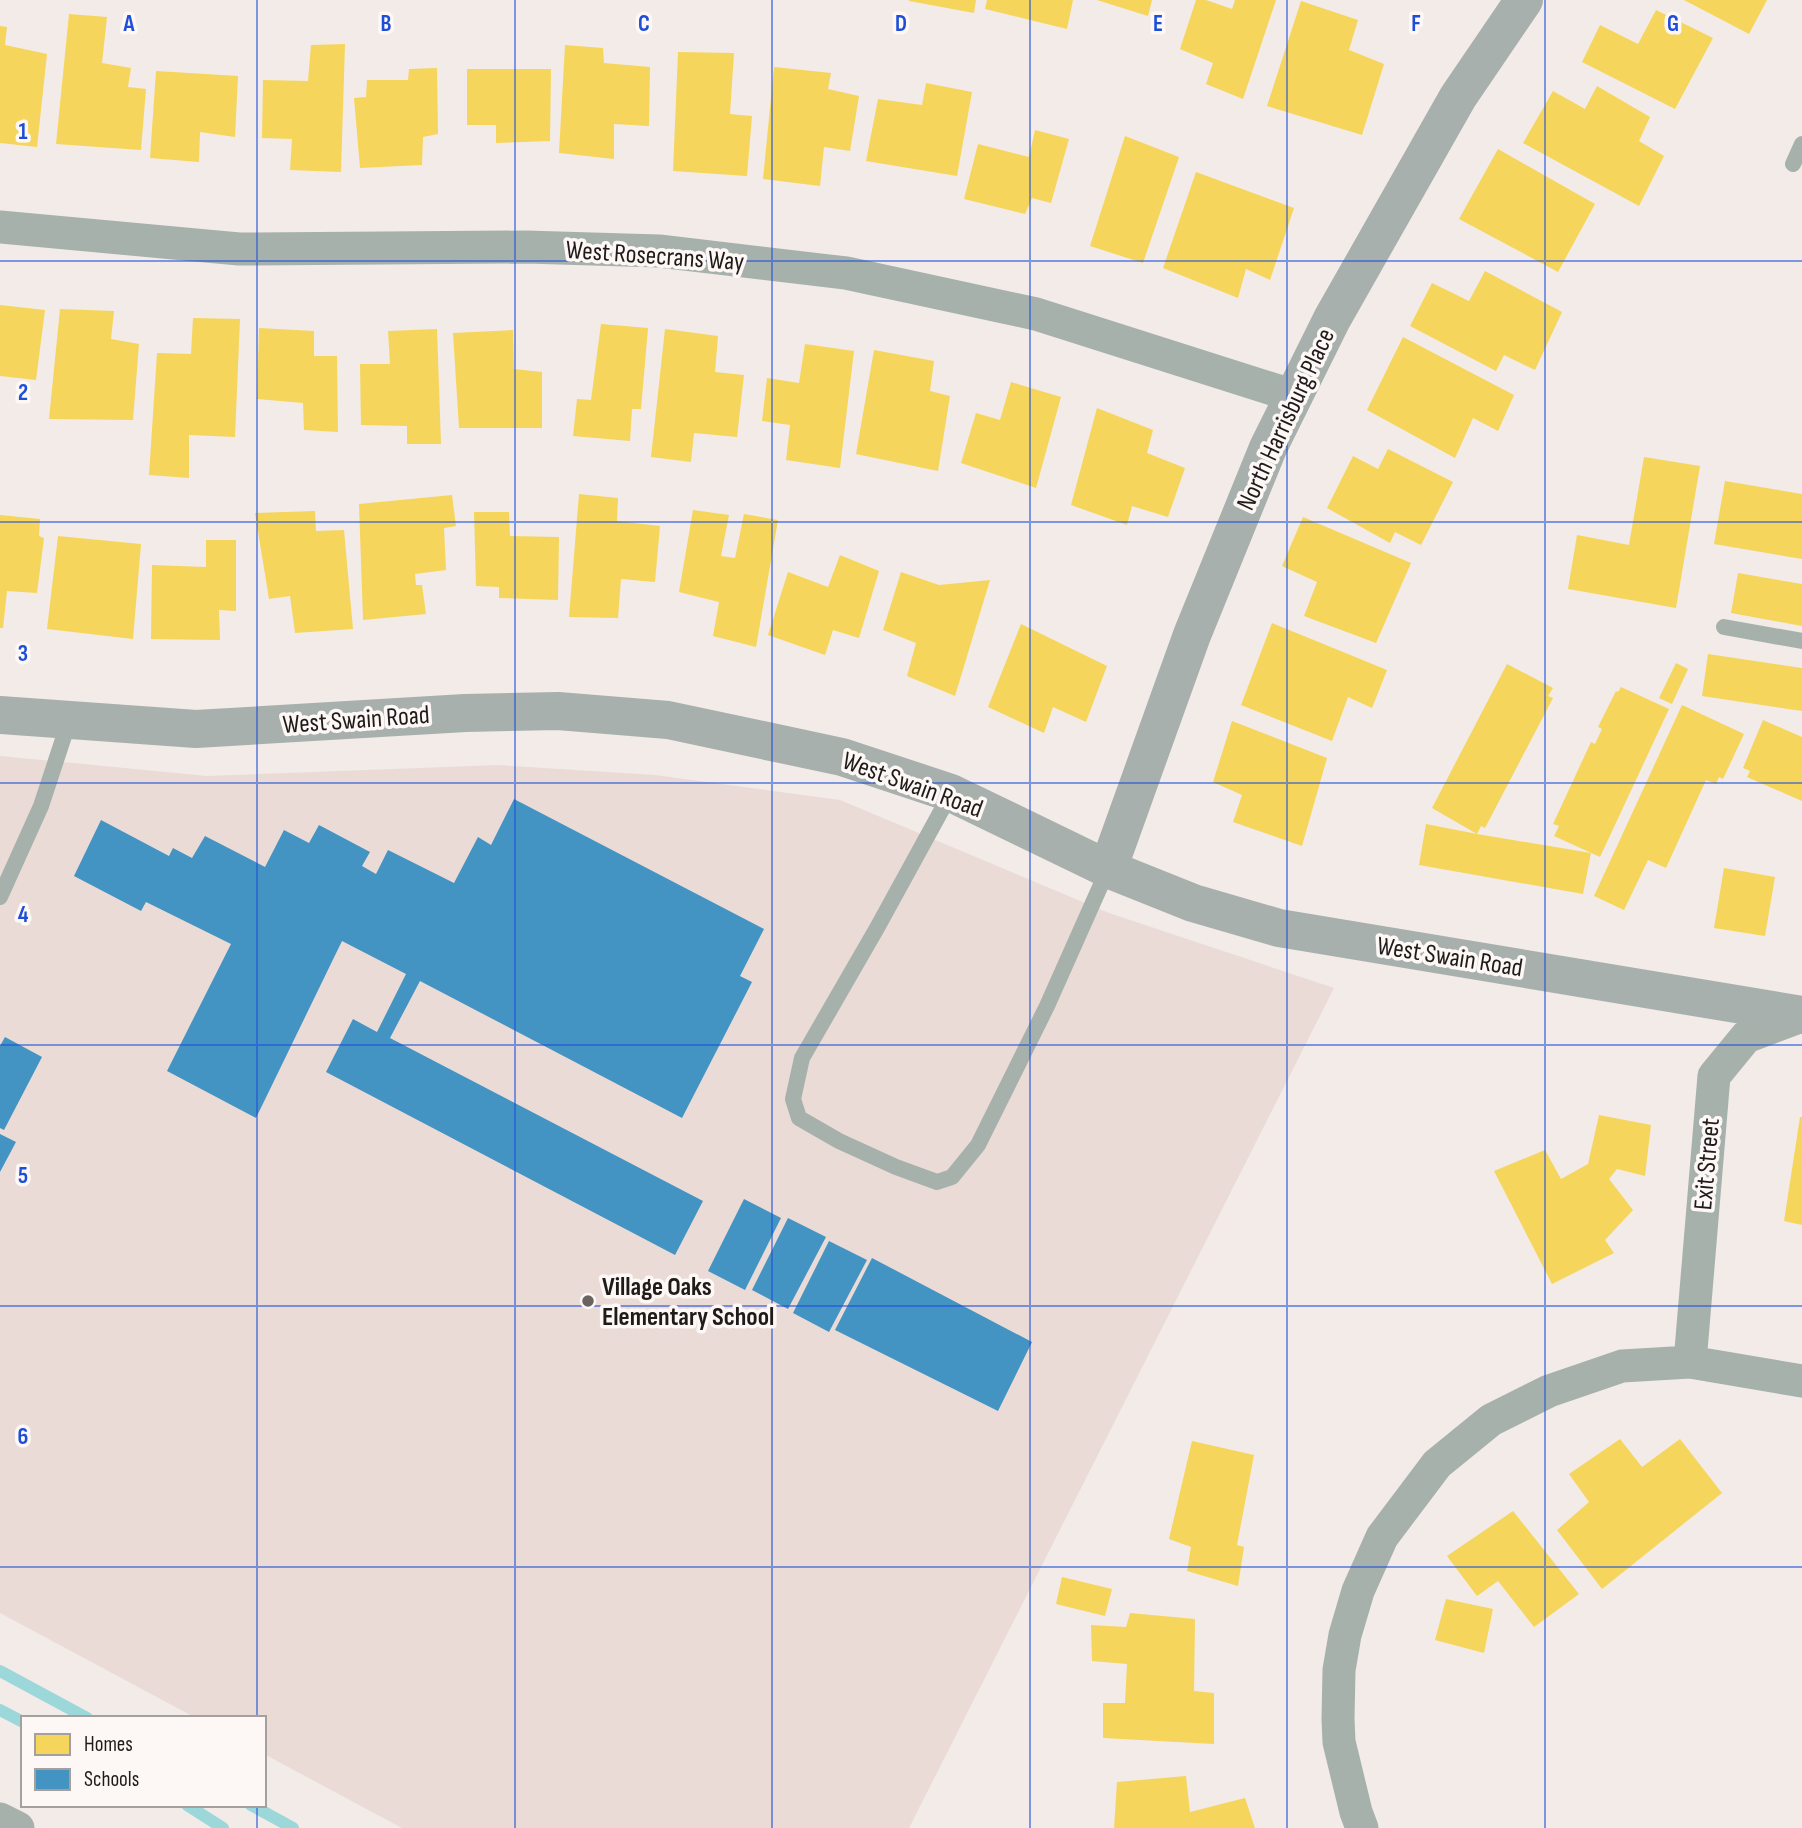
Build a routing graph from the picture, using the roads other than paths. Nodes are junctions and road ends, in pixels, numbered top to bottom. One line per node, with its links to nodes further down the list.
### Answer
1 (1512, 4): 5 (street, North Harrisburg Place)
2 (1802, 144): 3 (lane)
3 (1793, 164)
4 (0, 227): 5 (street, West Rosecrans Way)
5 (1294, 396): 11 (street, North Harrisburg Place)
6 (1724, 627): 7 (lane)
7 (1802, 641)
8 (0, 715): 9 (street, West Swain Road)
9 (69, 721): 10 (street, West Swain Road); 12 (lane)
10 (951, 793): 11 (street, West Swain Road); 11 (lane)
11 (1108, 869): 13 (street, West Swain Road)
12 (0, 897)
13 (1802, 1015): 14 (street, Exit Street)
14 (1690, 1362): 15 (street); 18 (street)
15 (1802, 1381)
16 (0, 1819): 17 (street)
17 (18, 1828)
18 (1362, 1828)

